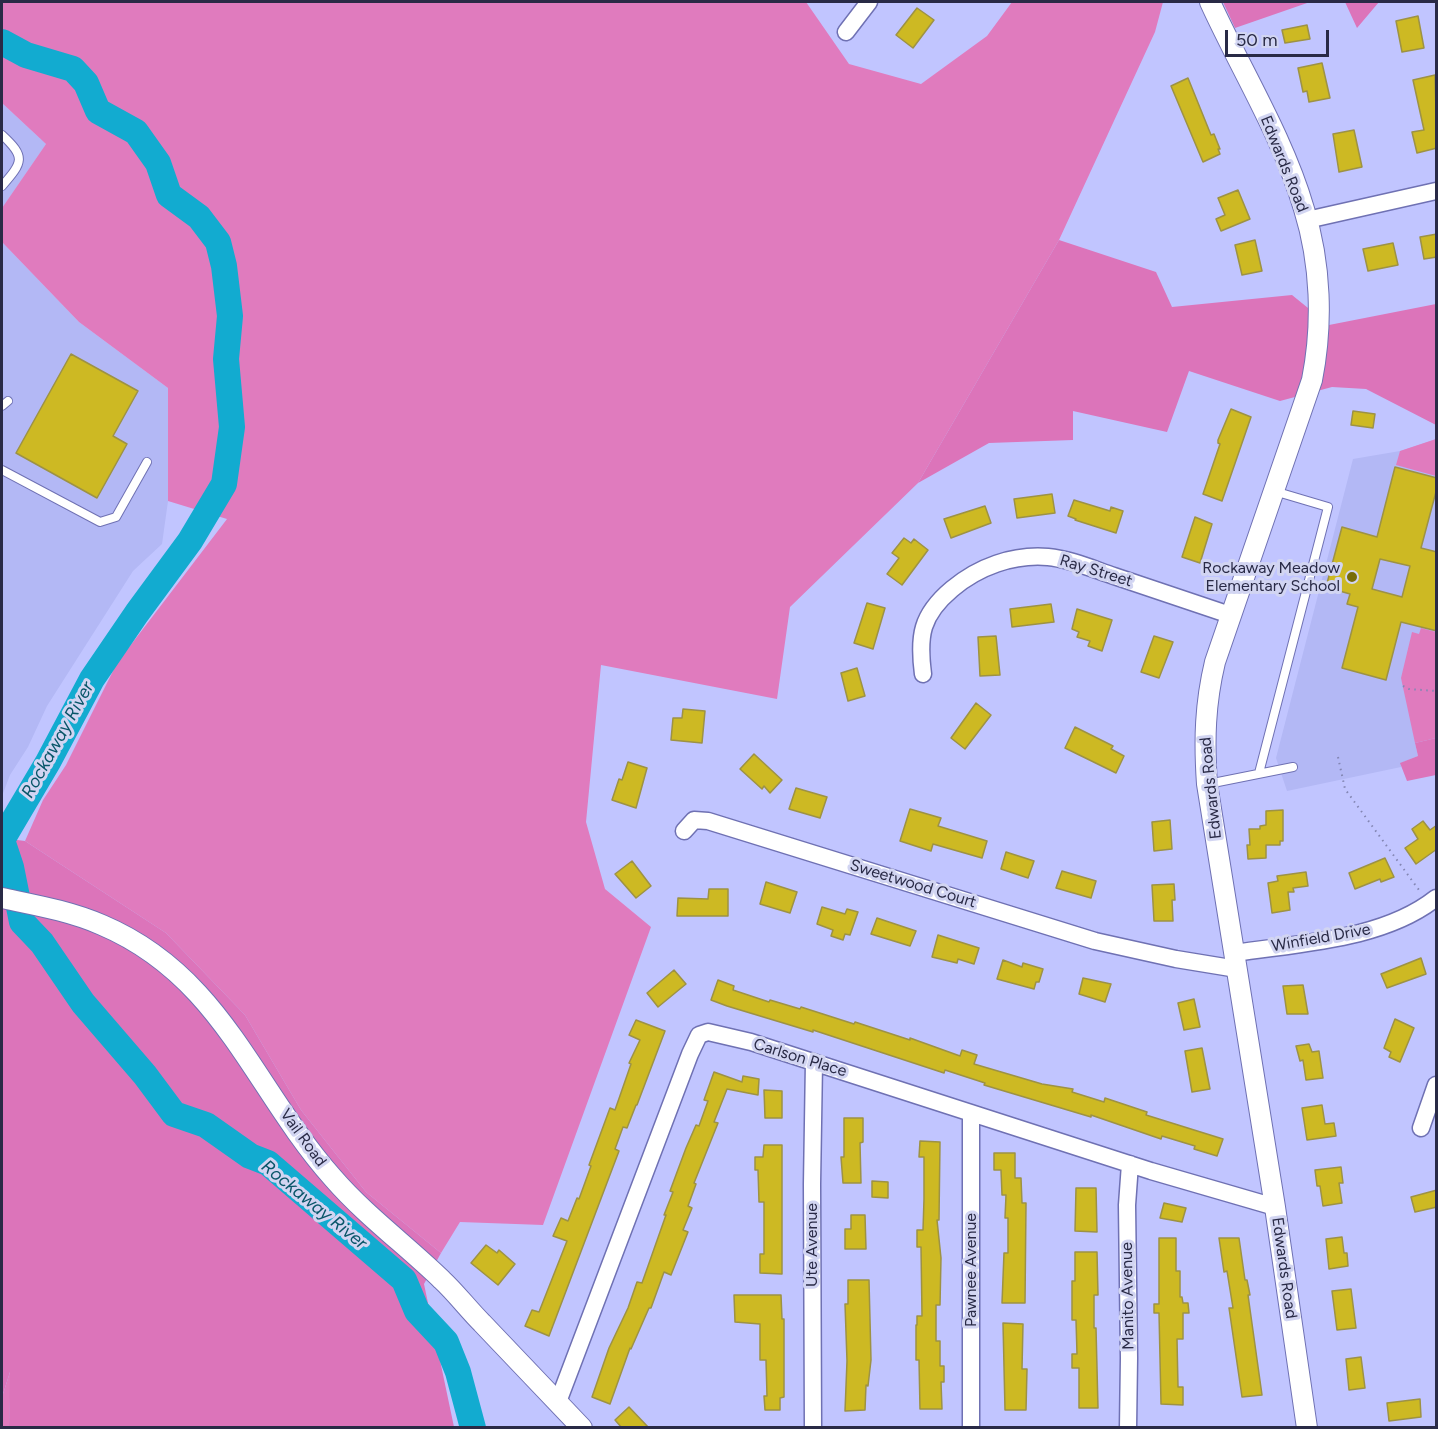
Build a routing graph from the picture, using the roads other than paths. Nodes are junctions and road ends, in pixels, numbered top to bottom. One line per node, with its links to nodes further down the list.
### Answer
1 (869, 2): 3 (street)
2 (1210, 2): 7 (street, Edwards Road)
3 (846, 32)
4 (2, 135): 5 (lane)
5 (2, 186)
6 (1437, 191): 7 (street)
7 (1307, 220): 10 (street, Edwards Road)
8 (147, 462): 9 (lane)
9 (2, 470)
10 (1274, 491): 11 (street, Edwards Road); 14 (lane)
11 (1230, 615): 12 (street, Ray Street); 15 (street, Edwards Road)
12 (923, 674)
13 (1293, 766): 14 (lane)
14 (1259, 773): 15 (lane)
15 (1207, 784): 20 (street, Edwards Road)
16 (684, 831): 19 (street, Sweetwood Court)
17 (2, 897): 27 (street, Vail Road)
18 (1431, 902): 20 (street, Winfield Drive)
19 (1146, 952): 20 (street, Winfield Drive)
20 (1236, 961): 26 (street, Edwards Road)
21 (814, 1062): 23 (street, Carlson Place); 27 (street, Carlson Place); 29 (street, Ute Avenue)
22 (1437, 1085): 24 (street)
23 (971, 1113): 25 (street, Carlson Place); 30 (street, Pawnee Avenue)
24 (1421, 1128)
25 (1130, 1164): 26 (street, Carlson Place); 31 (street, Manito Avenue)
26 (1275, 1207): 32 (street, Edwards Road)
27 (558, 1402): 28 (street, Vail Road)
28 (582, 1428)
29 (813, 1428)
30 (971, 1428)
31 (1128, 1428)
32 (1307, 1428)

